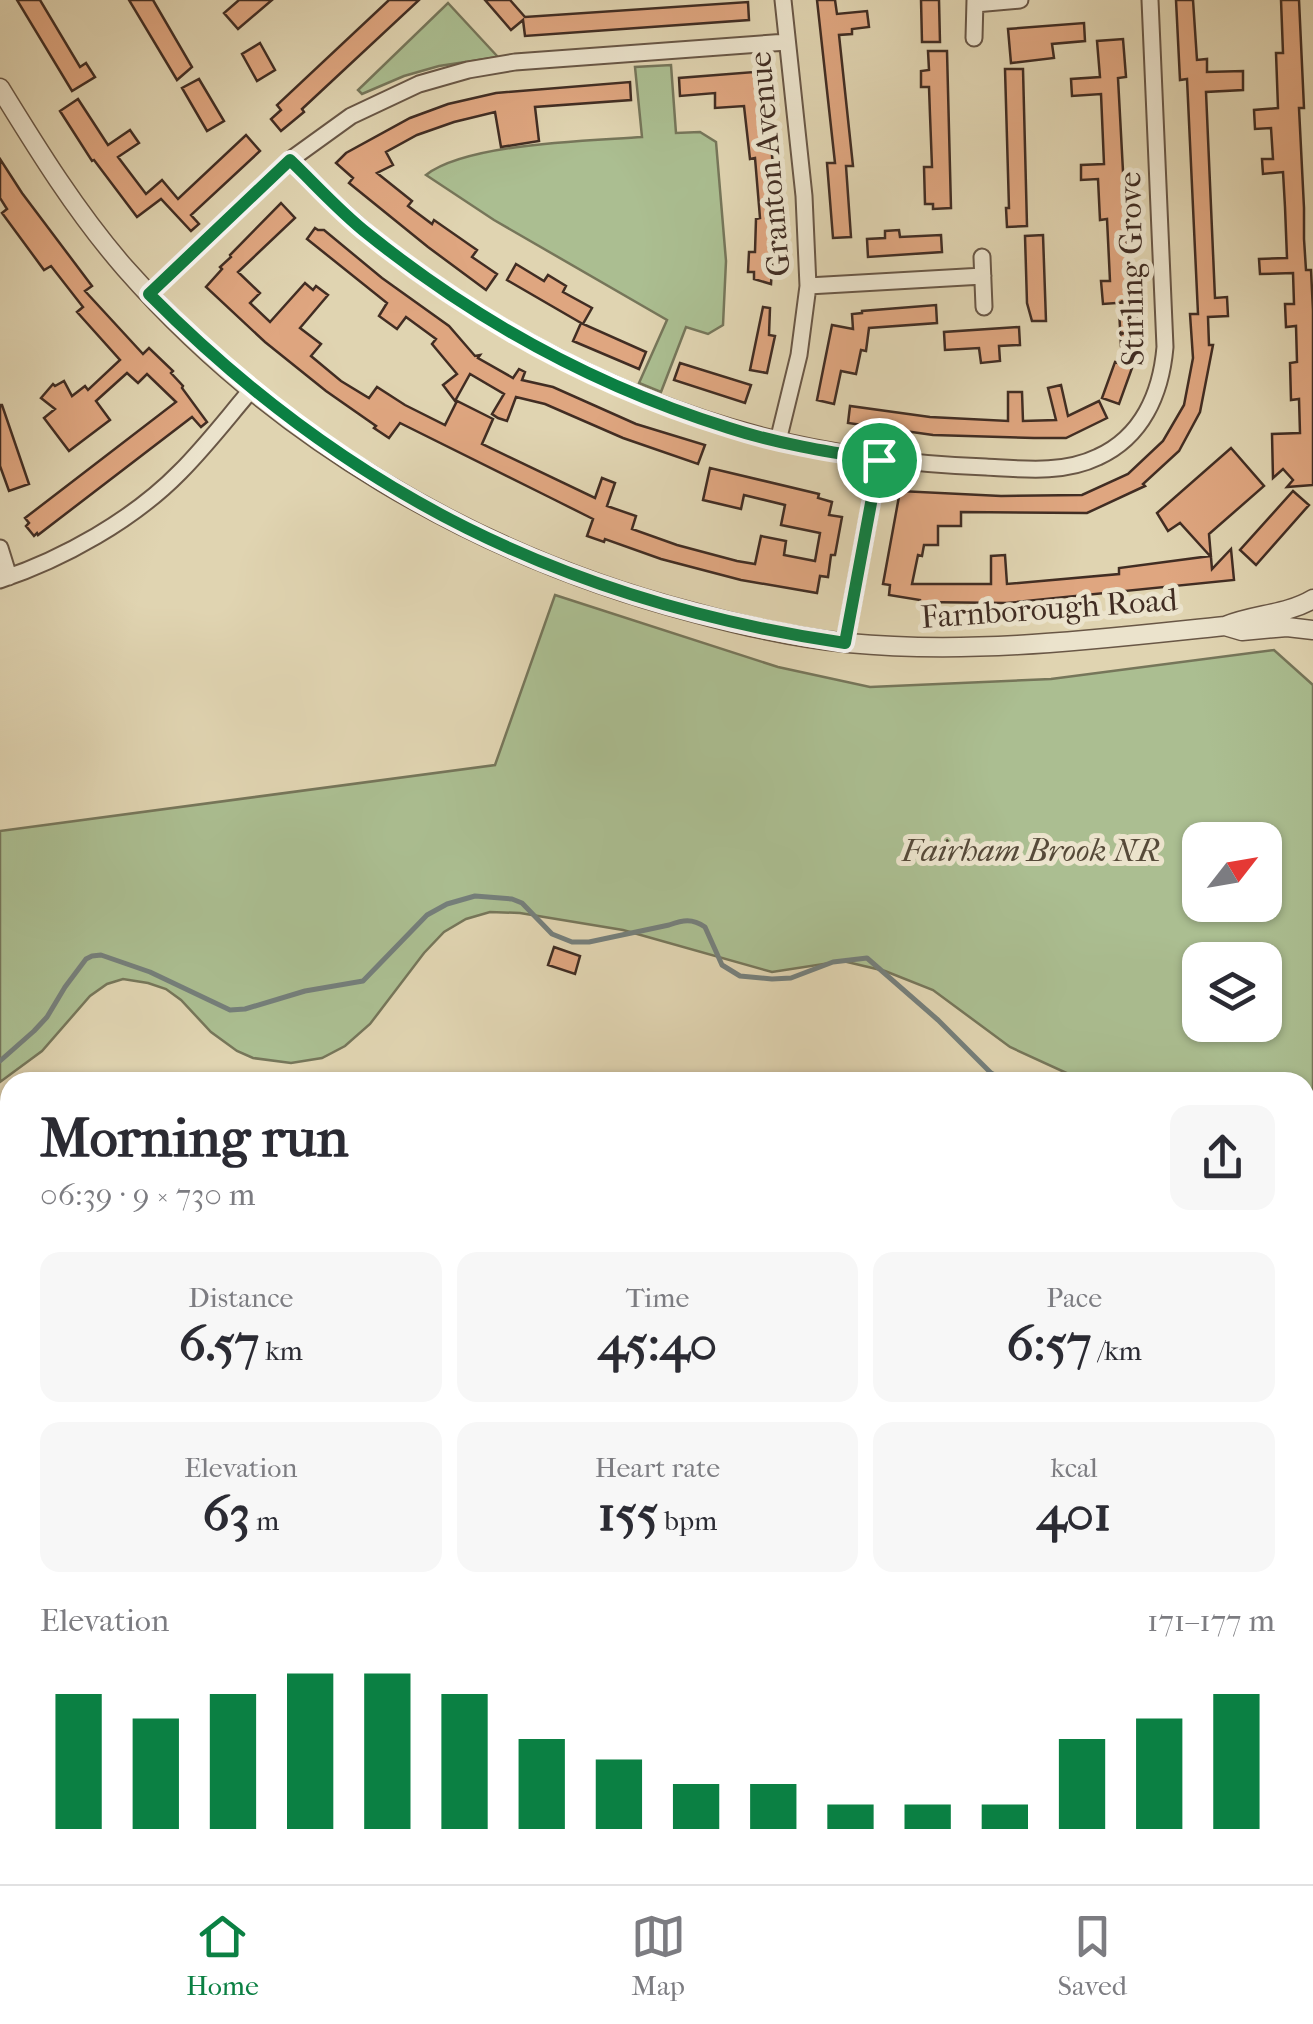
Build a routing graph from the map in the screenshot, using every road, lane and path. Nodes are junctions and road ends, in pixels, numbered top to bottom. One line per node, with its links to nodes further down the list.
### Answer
1 (783, 0): 6 (street, Granton Avenue)
2 (1020, 0): 4 (street)
3 (1150, 0): 16 (street, Stirling Grove)
4 (975, 2): 5 (street)
5 (974, 38)
6 (787, 42): 8 (street); 11 (street, Granton Avenue)
7 (0, 88): 12 (street, Farnborough Road)
8 (290, 160): 12 (street); 15 (street, Stirling Grove)
9 (982, 257): 10 (street)
10 (982, 276): 11 (street); 13 (street)
11 (808, 286): 15 (street, Granton Avenue)
12 (149, 294): 14 (street, Farnborough Road)
13 (984, 307)
14 (252, 389): 18 (street); 22 (street, Farnborough Road)
15 (778, 441): 16 (street, Stirling Grove)
16 (879, 460): 22 (street)
17 (0, 548): 18 (street)
18 (5, 578)
19 (1313, 599): 20 (street, Farnborough Road)
20 (1225, 626): 21 (street, Farnborough Road); 22 (street, Farnborough Road)
21 (1313, 630)
22 (845, 643)

